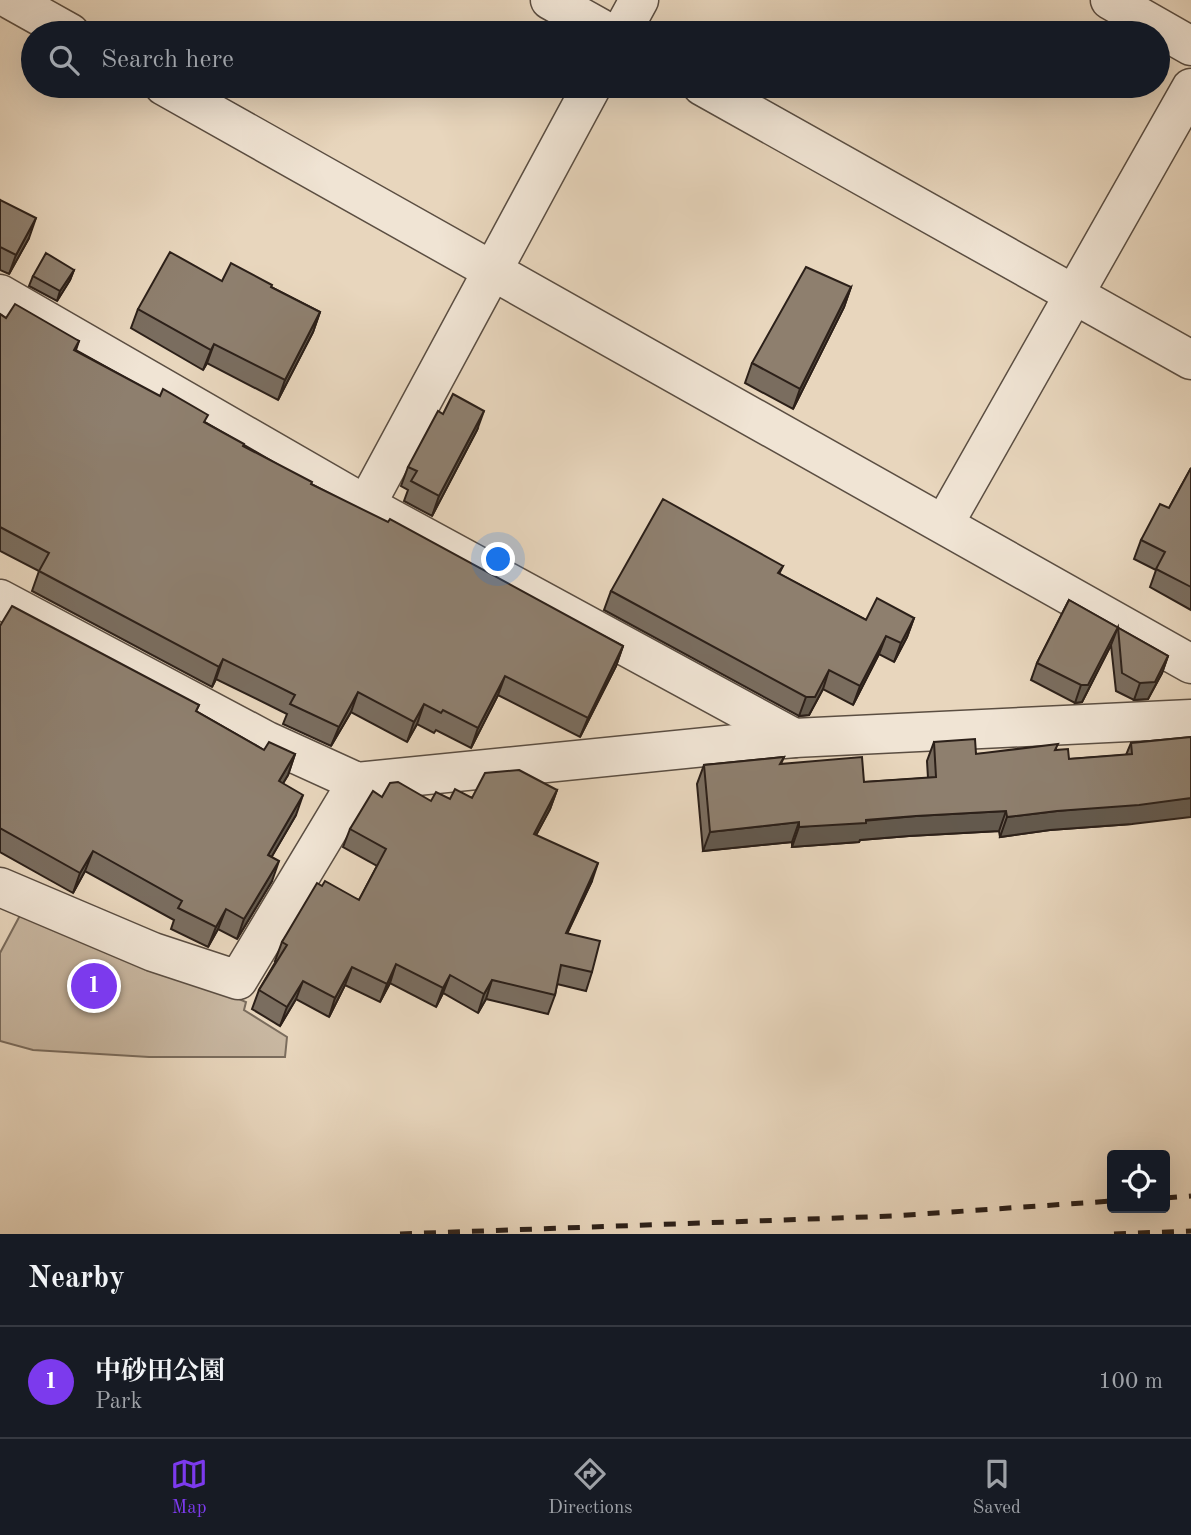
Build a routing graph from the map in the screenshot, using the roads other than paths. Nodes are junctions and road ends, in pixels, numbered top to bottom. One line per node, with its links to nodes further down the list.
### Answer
1 (11, 0): 5 (street)
2 (550, 0): 6 (street)
3 (639, 0): 7 (street)
4 (1110, 0): 8 (street)
5 (49, 21)
6 (588, 21)
7 (628, 21)
8 (1147, 21)
9 (1170, 34): 10 (street)
10 (1191, 46)
11 (1191, 88): 17 (street)
12 (185, 98): 15 (street)
13 (586, 98): 15 (street)
14 (723, 98): 17 (street)
15 (493, 271): 19 (street); 20 (street)
16 (0, 293): 19 (street)
17 (1074, 295): 18 (street); 20 (street)
18 (1191, 360)
19 (366, 505): 24 (street)
20 (944, 524): 22 (street)
21 (0, 599): 25 (street)
22 (1191, 664)
23 (1191, 719): 24 (street)
24 (794, 738): 25 (street)
25 (357, 782): 26 (street)
26 (0, 887)

